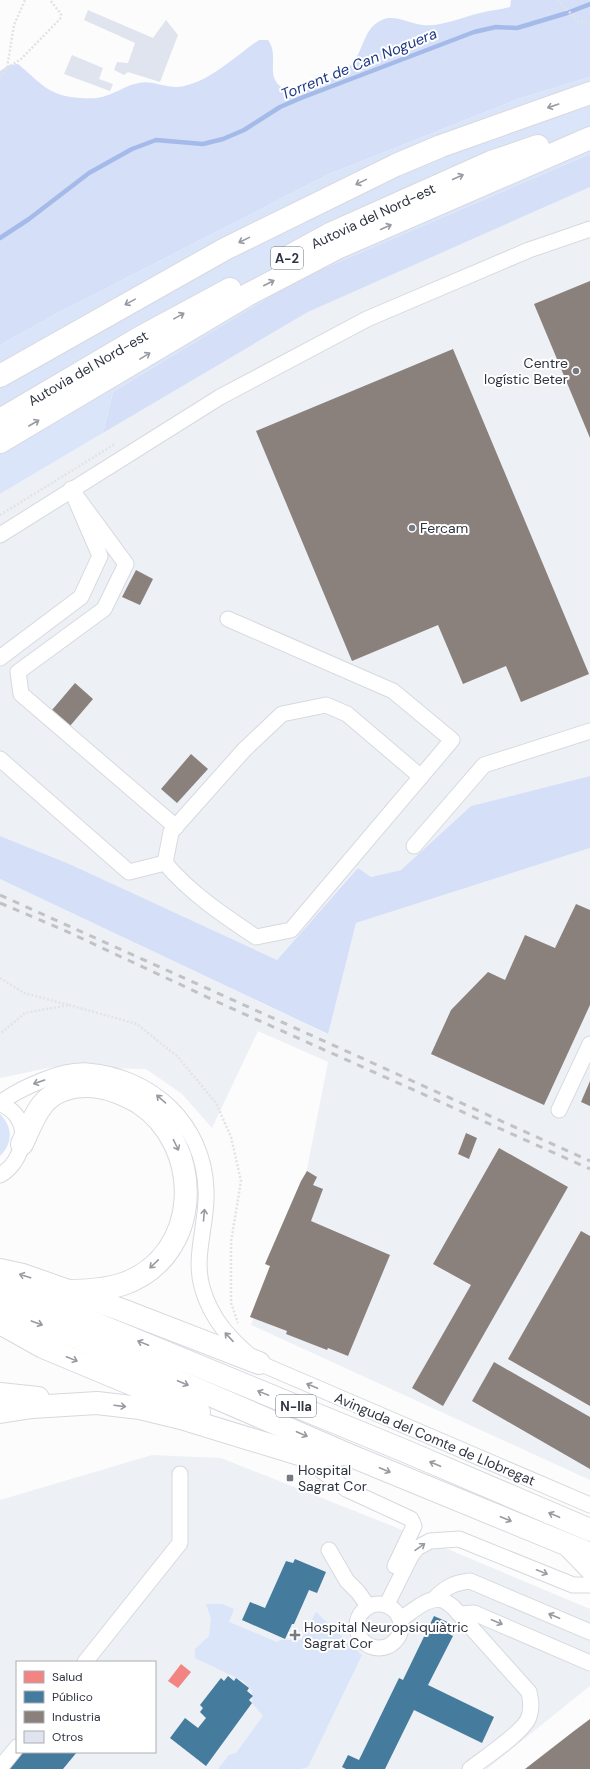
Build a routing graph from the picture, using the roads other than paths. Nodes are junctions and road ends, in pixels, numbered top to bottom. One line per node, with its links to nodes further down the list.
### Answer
1 (590, 93): 5 (highway, A-2, one-way to 5)
2 (590, 130): 6 (highway, Autovia del Nord-est / A-2, one-way to 2)
3 (590, 138): 7 (highway, one-way to 3)
4 (590, 229): 8 (street)
5 (0, 376)
6 (0, 420)
7 (0, 442)
8 (71, 489): 9 (street); 11 (street); 15 (street)
9 (0, 535)
10 (228, 619): 14 (street)
11 (0, 658)
12 (590, 731): 16 (street)
13 (0, 759): 17 (street)
14 (421, 777): 15 (street); 17 (street)
15 (176, 826): 17 (street)
16 (414, 846)
17 (165, 863)
18 (590, 1044): 20 (street)
19 (0, 1103): 21 (street); 28 (street, Avinguda del Comte de Llobregat, one-way to 19)
20 (559, 1110)
21 (22, 1144): 22 (street); 25 (highway, one-way to 25)
22 (0, 1175)
23 (0, 1270): 25 (highway, one-way to 23)
24 (0, 1287): 37 (highway, N-IIa, one-way to 24)
25 (66, 1291): 28 (highway)
26 (0, 1310): 34 (highway, N-IIa, one-way to 34)
27 (0, 1323): 32 (highway, one-way to 32)
28 (258, 1363): 36 (street, Avinguda del Comte de Llobregat, one-way to 28)
29 (0, 1394): 30 (highway)
30 (81, 1404): 31 (highway); 32 (highway, one-way to 32)
31 (0, 1412)
32 (252, 1440): 33 (highway)
33 (299, 1454): 34 (highway); 44 (street)
34 (349, 1455): 38 (highway, N-IIa, one-way to 38)
35 (180, 1474): 48 (street)
36 (590, 1505)
37 (590, 1530)
38 (560, 1542): 40 (highway, N-IIa); 41 (street)
39 (329, 1550): 44 (street)
40 (590, 1554)
41 (590, 1572)
42 (590, 1585): 44 (street, one-way to 42)
43 (434, 1599): 45 (street); 46 (street); 47 (street, one-way to 43)
44 (377, 1604): 46 (street); 46 (street)
45 (460, 1614): 49 (street, one-way to 49); 52 (street)
46 (401, 1619)
47 (590, 1632)
48 (86, 1661)
49 (590, 1662)
50 (16, 1748): 51 (street)
51 (0, 1768)
52 (470, 1769)

